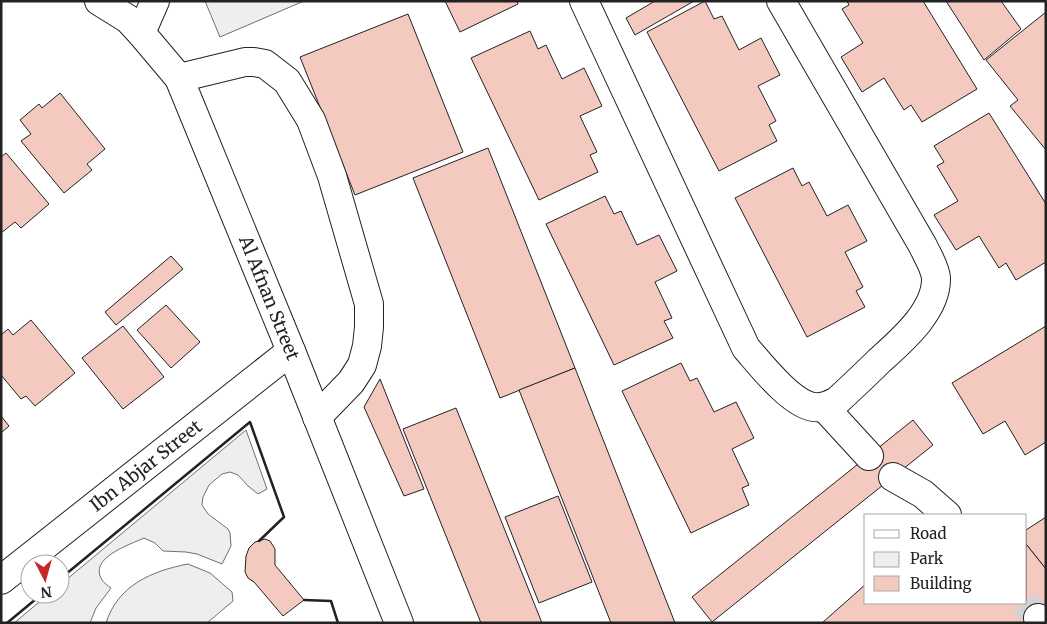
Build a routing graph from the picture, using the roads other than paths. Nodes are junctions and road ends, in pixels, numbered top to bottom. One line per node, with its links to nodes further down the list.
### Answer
1 (155, 1): 5 (street)
2 (584, 1): 8 (street)
3 (781, 1): 8 (street)
4 (103, 2): 5 (street, Al Afnan Street)
5 (141, 33): 6 (street, Al Afnan Street)
6 (179, 78): 7 (street, Al Afnan Street); 9 (street)
7 (291, 351): 9 (street, Al Afnan Street); 13 (street, Ibn Abjar Street)
8 (824, 407): 10 (street)
9 (317, 417): 14 (street, Al Afnan Street)
10 (869, 456)
11 (893, 477): 12 (street)
12 (946, 514)
13 (1, 580)
14 (399, 623)

